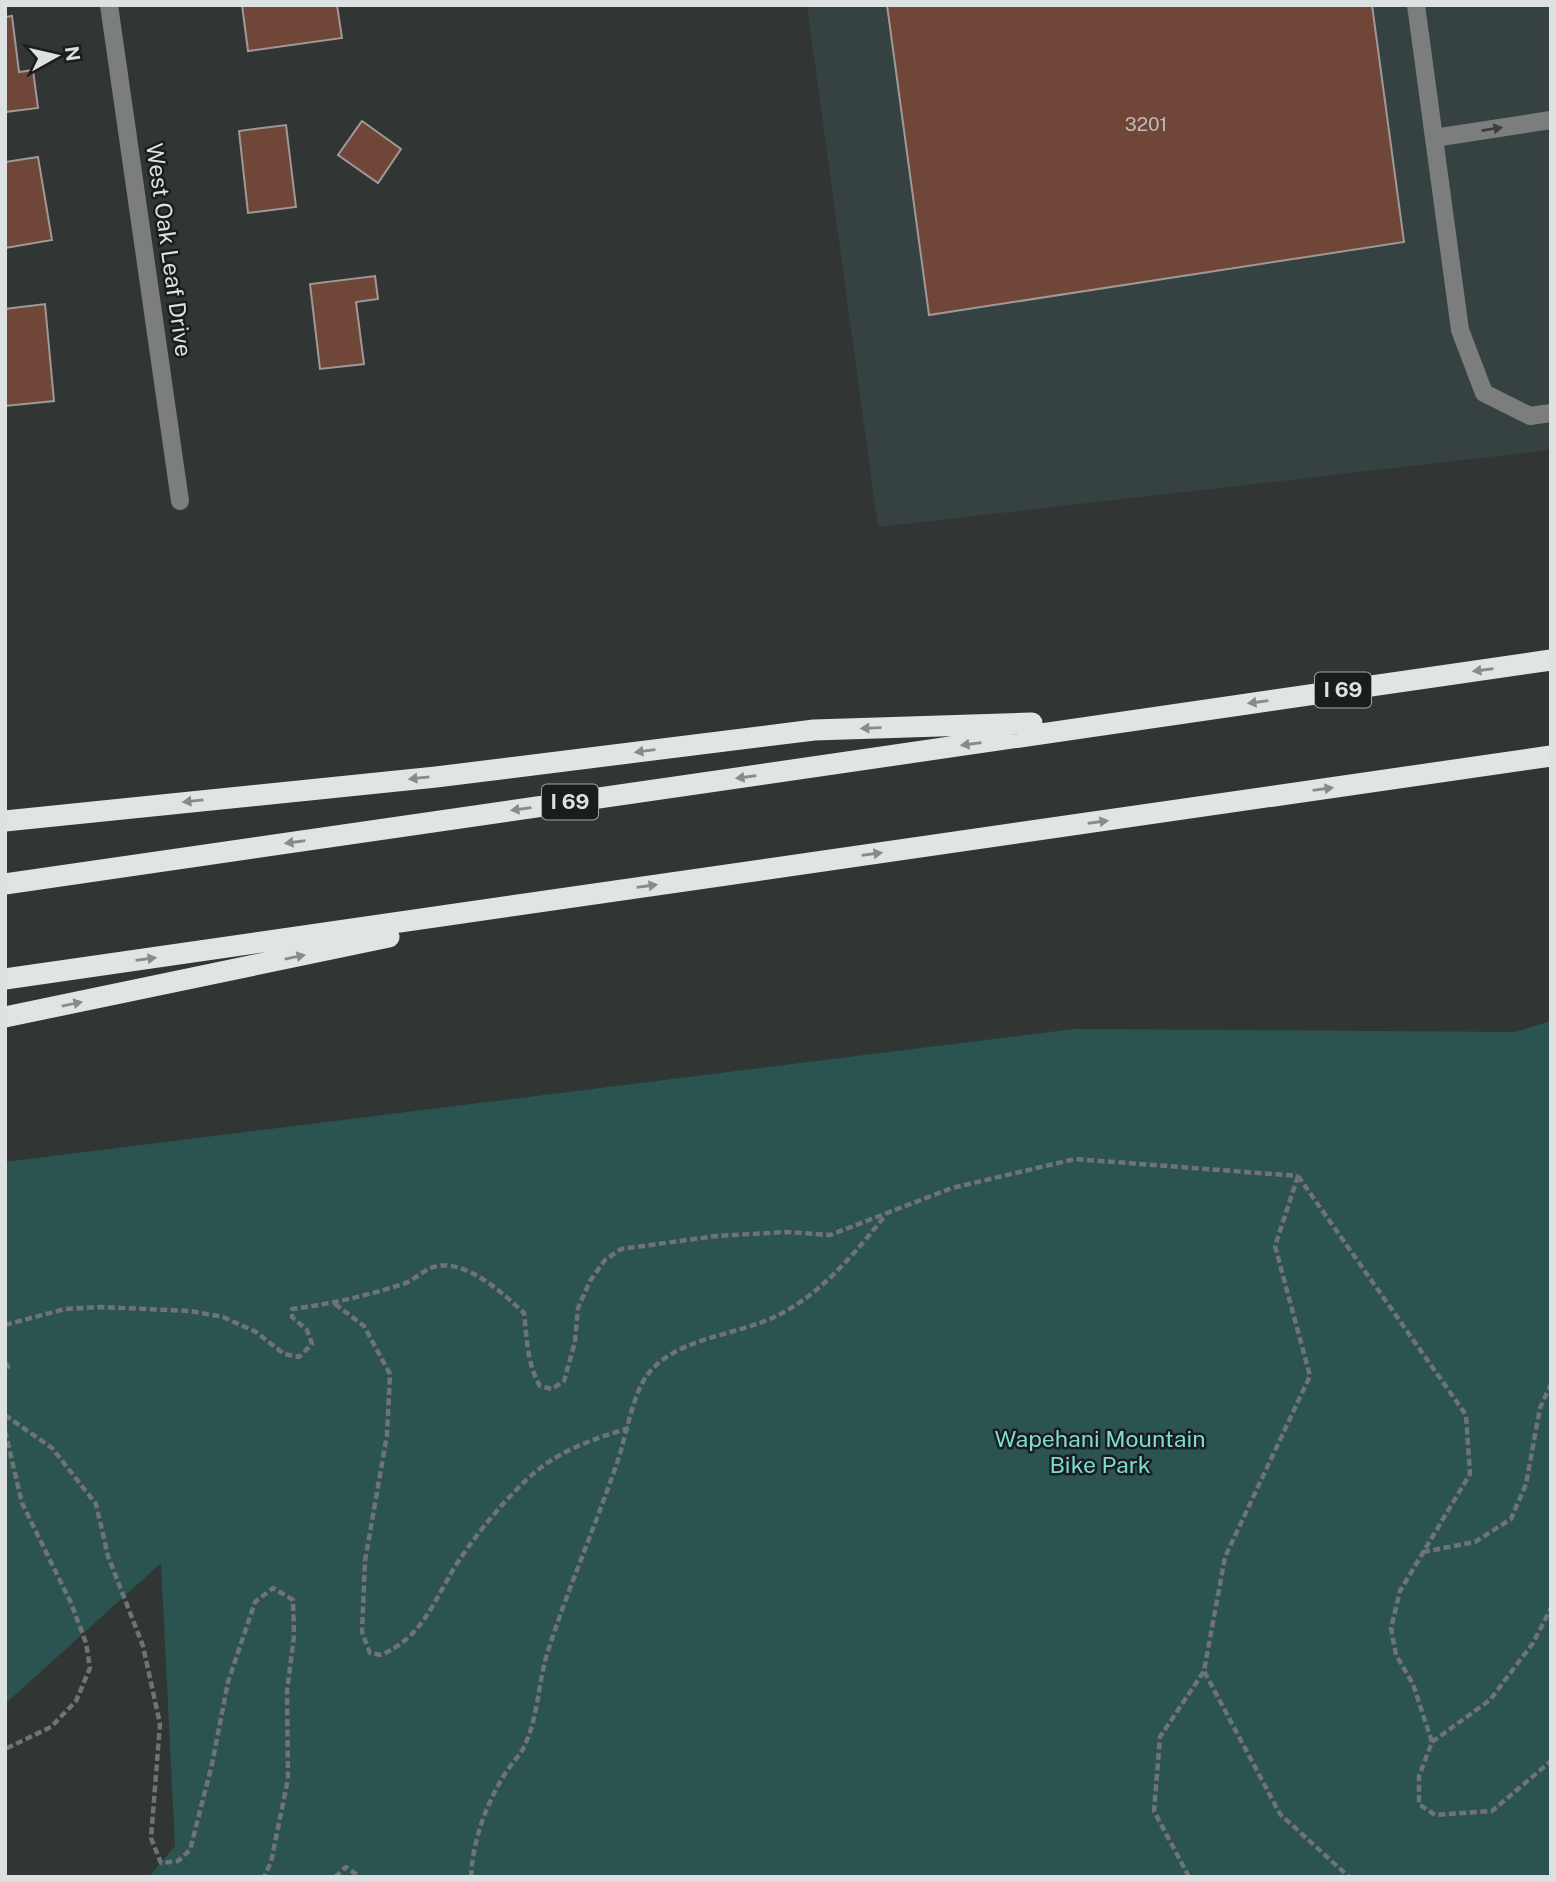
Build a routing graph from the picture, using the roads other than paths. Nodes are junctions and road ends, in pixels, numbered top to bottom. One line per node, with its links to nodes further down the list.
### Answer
1 (109, 5): 6 (street, West Oak Leaf Drive)
2 (1416, 5): 4 (street)
3 (1551, 120): 4 (street, one-way to 3)
4 (1434, 138): 5 (street)
5 (1551, 413)
6 (180, 501)
7 (1551, 660): 8 (highway, I 69, one-way to 8)
8 (1135, 720): 10 (highway, one-way to 10); 11 (highway, I 69, one-way to 11)
9 (1551, 756): 12 (highway, one-way to 9)
10 (5, 821)
11 (5, 884)
12 (580, 896): 13 (highway, one-way to 12); 14 (highway, one-way to 12)
13 (5, 979)
14 (5, 1017)

